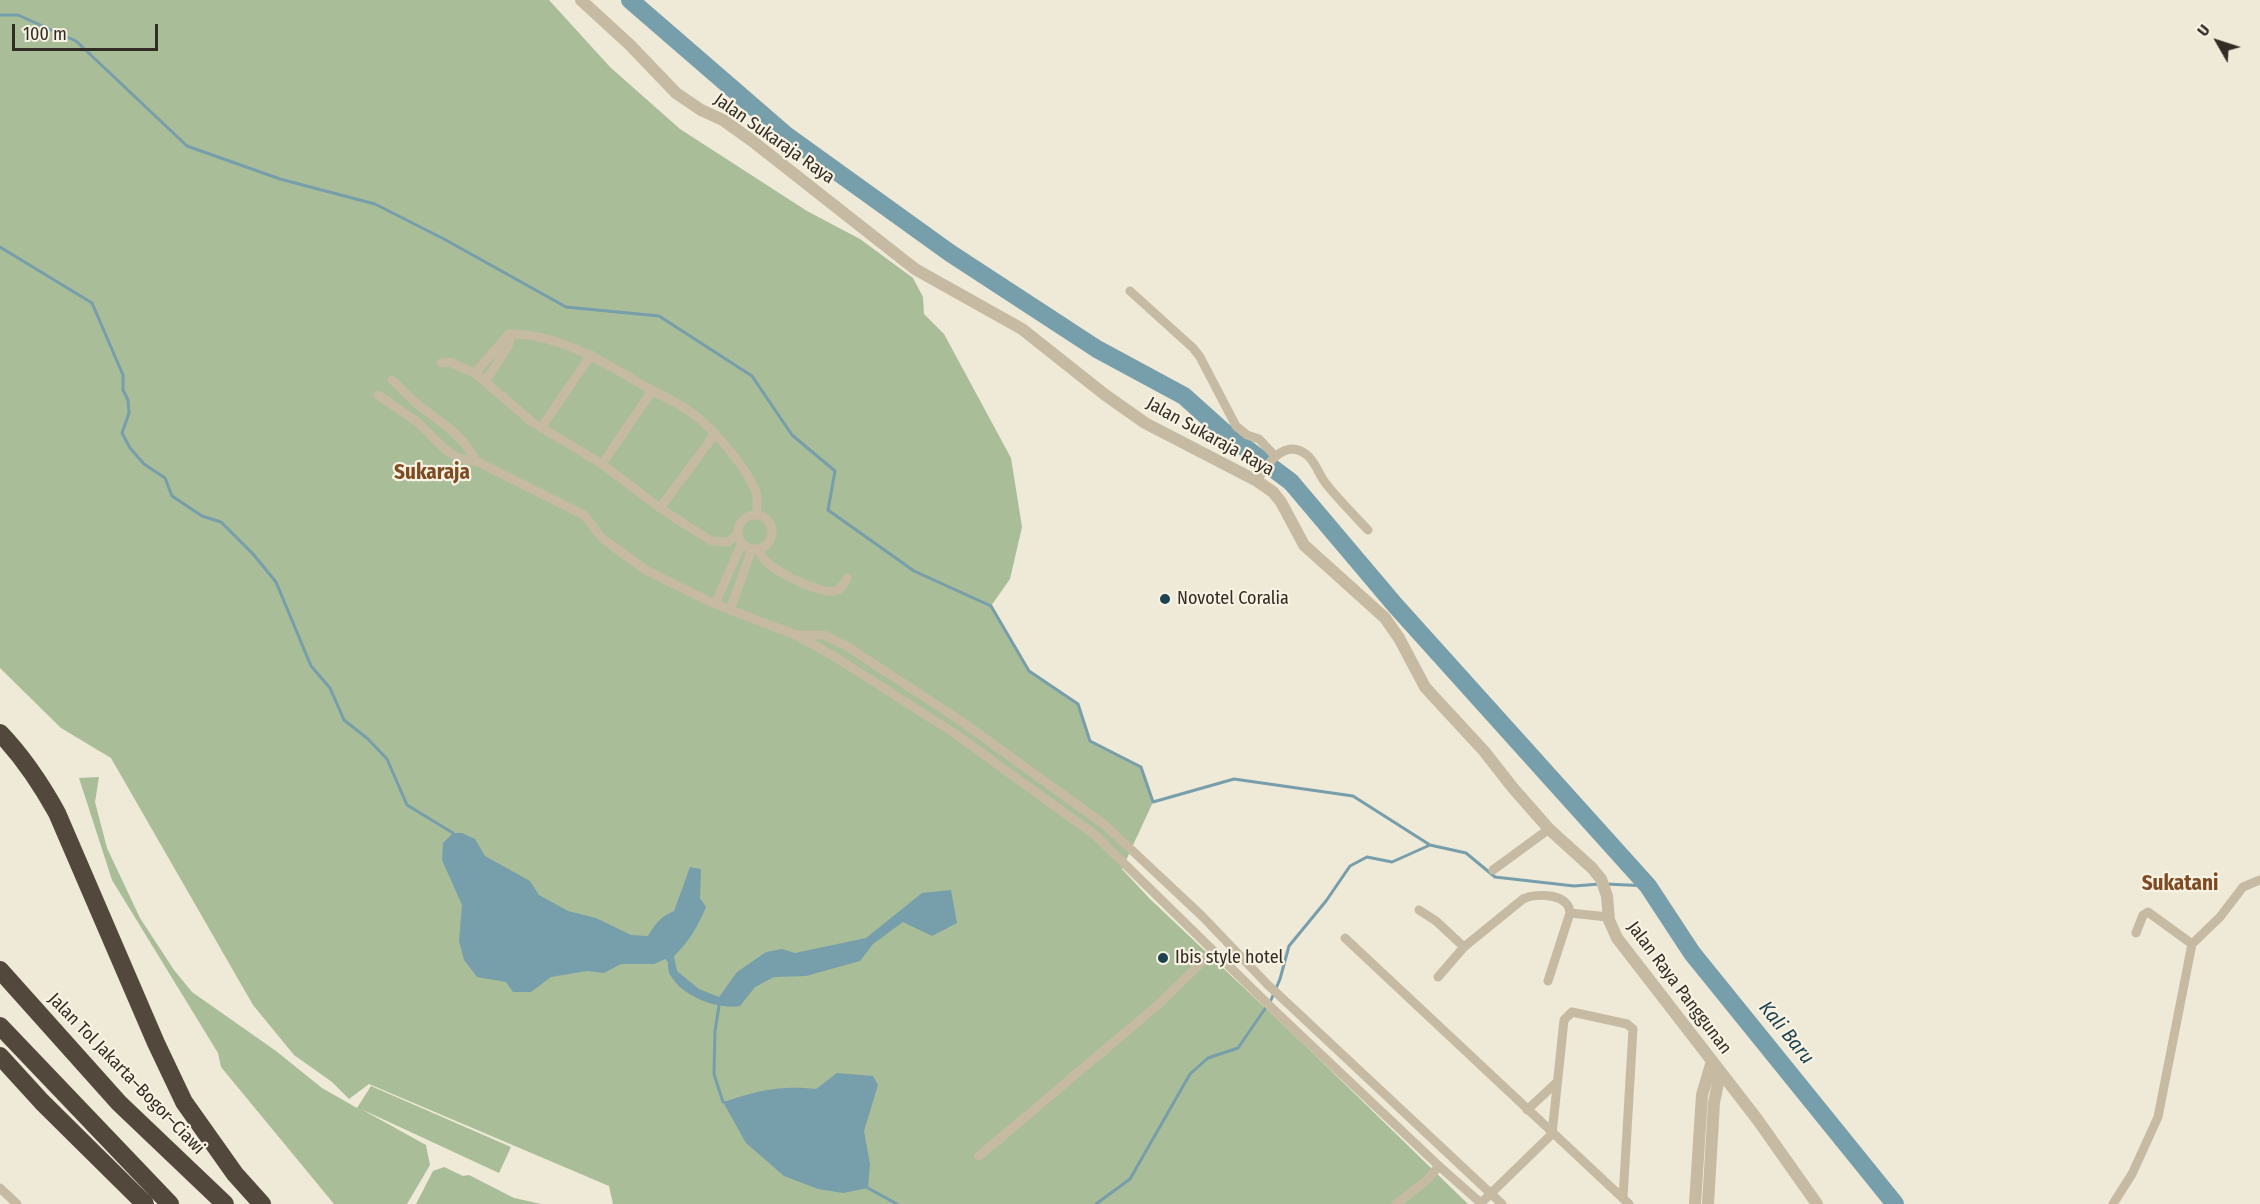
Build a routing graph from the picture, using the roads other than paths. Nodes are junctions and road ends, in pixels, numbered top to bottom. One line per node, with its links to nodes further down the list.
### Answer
1 (581, 0): 16 (street, Jalan Sukaraja Raya)
2 (1130, 291): 13 (street)
3 (511, 334): 4 (street); 6 (street); 8 (street)
4 (591, 355): 9 (street); 11 (street)
5 (441, 363): 6 (street)
6 (475, 373): 8 (street)
7 (392, 380): 14 (street)
8 (485, 382): 11 (street)
9 (652, 390): 12 (street); 15 (street)
10 (378, 395): 14 (street)
11 (541, 428): 15 (street)
12 (715, 434): 17 (street); 18 (street)
13 (1273, 457): 16 (street); 19 (street)
14 (476, 461): 24 (street)
15 (602, 464): 17 (street)
16 (1260, 477): 27 (street, Jalan Sukaraja Raya)
17 (660, 508): 20 (street)
18 (756, 515): 20 (street); 22 (street)
19 (1368, 530)
20 (738, 533): 21 (street)
21 (742, 543): 22 (street); 24 (street)
22 (755, 549): 23 (street); 25 (street)
23 (847, 578)
24 (715, 604): 25 (street)
25 (730, 610): 26 (street)
26 (796, 635): 29 (street); 31 (street)
27 (1425, 687): 30 (street, Jalan Raya Panggunan)
28 (0, 733): 64 (highway)
29 (1105, 825): 31 (street); 34 (street)
30 (1549, 829): 32 (street); 38 (street, Jalan Raya Panggunan)
31 (1095, 835): 37 (street)
32 (1493, 870)
33 (2260, 879): 41 (street)
34 (1190, 905): 37 (street); 57 (street)
35 (1419, 910): 42 (street)
36 (1570, 913): 38 (street); 42 (street); 46 (street)
37 (1179, 916): 43 (street)
38 (1608, 917): 49 (street, Jalan Raya Panggunan)
39 (2136, 933): 41 (street)
40 (1345, 938): 52 (street)
41 (2192, 944): 70 (street)
42 (1464, 947): 45 (street)
43 (1213, 951): 54 (street); 55 (street)
44 (0, 970): 63 (highway, Jalan Tol Jakarta–Bogor–Ciawi)
45 (1438, 977)
46 (1548, 981)
47 (0, 1026): 62 (highway)
48 (0, 1056): 61 (highway)
49 (1712, 1061): 50 (street, Jalan Raya Panggunan); 67 (street)
50 (1720, 1073): 68 (street); 69 (street, Jalan Raya Panggunan)
51 (1556, 1083): 52 (street); 53 (street); 58 (street)
52 (1527, 1110): 53 (street)
53 (1552, 1134): 57 (street); 58 (street)
54 (979, 1156)
55 (1439, 1166): 59 (street); 65 (street)
56 (0, 1188): 60 (street)
57 (1491, 1194): 59 (street); 66 (street)
58 (1626, 1201)
59 (1482, 1203)
60 (18, 1204)
61 (144, 1204)
62 (170, 1204)
63 (225, 1204)
64 (262, 1204)
65 (1396, 1204)
66 (1502, 1204)
67 (1695, 1204)
68 (1708, 1204)
69 (1817, 1204)
70 (2113, 1204)

